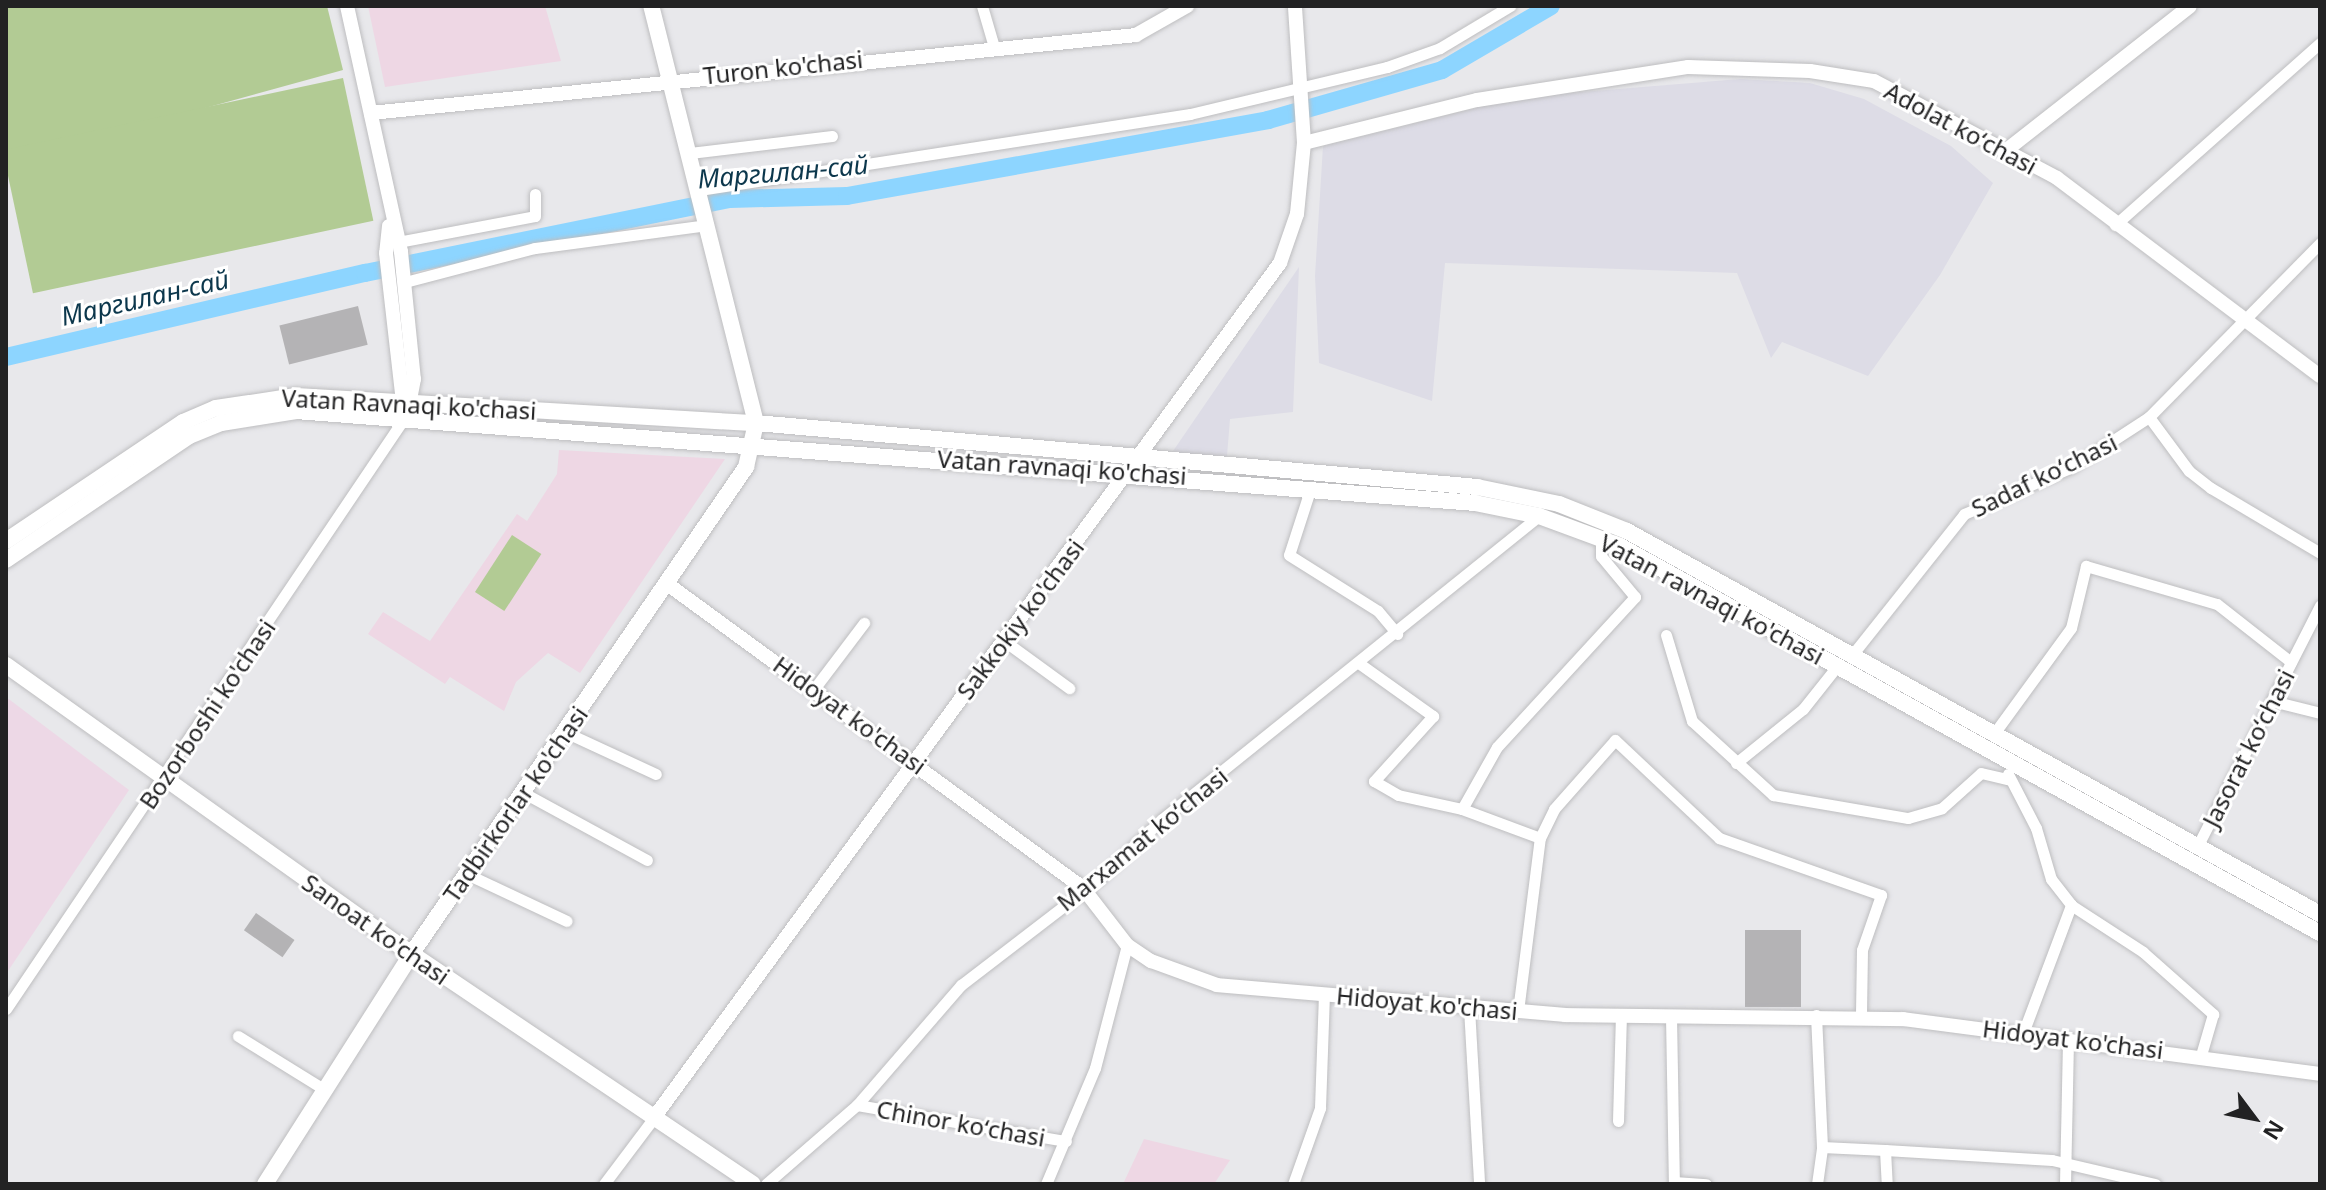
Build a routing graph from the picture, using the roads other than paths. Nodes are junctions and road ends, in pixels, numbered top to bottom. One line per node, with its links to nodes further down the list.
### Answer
1 (347, 6): 12 (street)
2 (651, 6): 10 (main road, Tadbirkorlar ko'chasi)
3 (982, 6): 9 (street)
4 (1187, 6): 9 (street, Turon ko'chasi)
5 (1295, 6): 11 (street, Sakkokiy ko'chasi)
6 (1510, 6): 11 (street)
7 (2190, 6): 15 (street)
8 (2320, 43): 20 (street)
9 (994, 47): 10 (street, Turon ko'chasi)
10 (670, 78): 12 (street, Turon ko'chasi); 16 (main road, Tadbirkorlar ko'chasi)
11 (1301, 89): 14 (street, Sakkokiy ko'chasi); 17 (street)
12 (371, 113): 22 (street)
13 (832, 136): 16 (street)
14 (1304, 143): 15 (street, Adolat koʻchasi); 30 (street, Sakkokiy ko'chasi)
15 (2004, 152): 20 (street, Adolat koʻchasi)
16 (690, 153): 17 (main road, Tadbirkorlar ko'chasi)
17 (699, 190): 19 (main road, Tadbirkorlar ko'chasi)
18 (535, 194): 22 (street)
19 (707, 225): 23 (street); 28 (main road, Tadbirkorlar ko'chasi)
20 (2115, 225): 24 (street, Adolat koʻchasi)
21 (2320, 243): 24 (street, Sadaf koʻchasi)
22 (395, 249): 23 (street)
23 (399, 278): 26 (street)
24 (2241, 323): 25 (street, Adolat koʻchasi); 27 (street, Sadaf koʻchasi)
25 (2320, 376)
26 (406, 407): 28 (main road, Vatan Ravnaqi ko'chasi); 29 (main road, Vatan Ravnaqi ko'chasi); 35 (main road, Vatan Ravnaqi ko'chasi); 37 (main road, Vatan Ravnaqi ko'chasi); 60 (street, Bozorboshi ko'chasi)
27 (2149, 417): 36 (street); 44 (street, Sadaf koʻchasi)
28 (756, 423): 29 (main road, Tadbirkorlar ko'chasi); 30 (main road, Vatan ravnaqi ko'chasi)
29 (754, 443): 31 (main road, Vatan ravnaqi ko'chasi); 38 (main road, Tadbirkorlar ko'chasi)
30 (1142, 456): 31 (street, Sakkokiy ko'chasi); 44 (main road, Vatan ravnaqi ko'chasi)
31 (1129, 473): 32 (main road, Vatan ravnaqi ko'chasi); 43 (street, Sakkokiy ko'chasi)
32 (1311, 487): 33 (main road, Vatan ravnaqi ko'chasi); 41 (street)
33 (1539, 516): 34 (main road, Vatan ravnaqi ko'chasi); 41 (street, Marxamat koʻchasi)
34 (1601, 538): 48 (main road, Vatan ravnaqi ko'chasi); 62 (street)
35 (6, 541)
36 (2320, 553)
37 (6, 560)
38 (666, 583): 51 (street, Hidoyat ko'chasi); 54 (main road, Tadbirkorlar ko'chasi)
39 (2320, 606): 45 (street, Jasorat koʻchasi)
40 (864, 623): 51 (street)
41 (1397, 634): 46 (street, Marxamat koʻchasi)
42 (1666, 635): 57 (street)
43 (1003, 640): 50 (street); 56 (street, Sakkokiy ko'chasi)
44 (1852, 655): 49 (main road, Vatan ravnaqi ko'chasi)
45 (2291, 662): 52 (street, Jasorat koʻchasi); 55 (street)
46 (1360, 664): 62 (street); 67 (street, Marxamat koʻchasi)
47 (6, 665): 60 (main road, Sanoat ko'chasi)
48 (1838, 665): 49 (main road, Vatan ravnaqi ko'chasi); 57 (street)
49 (1874, 677): 55 (main road, Vatan ravnaqi ko'chasi); 58 (main road, Vatan ravnaqi ko'chasi)
50 (1069, 688)
51 (814, 689): 56 (street, Hidoyat ko'chasi)
52 (2272, 701): 53 (street); 64 (street, Jasorat koʻchasi)
53 (2320, 713)
54 (565, 732): 59 (street); 61 (main road, Tadbirkorlar ko'chasi)
55 (1993, 735): 64 (main road, Vatan ravnaqi ko'chasi)
56 (915, 761): 67 (street, Hidoyat ko'chasi); 89 (street, Sakkokiy ko'chasi)
57 (1736, 763): 58 (street)
58 (2009, 772): 68 (street); 71 (main road, Vatan ravnaqi ko'chasi)
59 (656, 774)
60 (162, 780): 73 (main road, Sanoat ko'chasi); 76 (street, Bozorboshi ko'chasi)
61 (524, 793): 65 (street); 66 (main road, Tadbirkorlar ko'chasi)
62 (1462, 809): 63 (street)
63 (1540, 838): 77 (street); 81 (street)
64 (2197, 847): 69 (main road, Vatan ravnaqi ko'chasi)
65 (647, 860)
66 (467, 874): 70 (street); 73 (main road, Tadbirkorlar ko'chasi)
67 (1083, 888): 72 (street, Hidoyat ko'chasi); 88 (street, Marxamat koʻchasi)
68 (2071, 905): 82 (street); 85 (street)
69 (2320, 914)
70 (567, 921)
71 (2320, 933)
72 (1127, 945): 74 (street, Hidoyat ko'chasi); 91 (street)
73 (412, 953): 87 (main road, Tadbirkorlar ko'chasi); 89 (main road, Sanoat ko'chasi)
74 (1324, 995): 75 (street, Hidoyat ko'chasi); 101 (street)
75 (1469, 1008): 77 (street, Hidoyat ko'chasi); 102 (street)
76 (6, 1009)
77 (1518, 1011): 79 (street, Hidoyat ko'chasi)
78 (1816, 1015): 80 (street, Hidoyat ko'chasi); 81 (street, Hidoyat ko'chasi); 92 (street)
79 (1621, 1016): 80 (street, Hidoyat ko'chasi); 90 (street)
80 (1671, 1016): 95 (street)
81 (1861, 1016): 82 (street, Hidoyat ko'chasi)
82 (2023, 1033): 84 (street, Hidoyat ko'chasi)
83 (238, 1036): 87 (street)
84 (2068, 1038): 85 (street, Hidoyat ko'chasi); 94 (street)
85 (2201, 1055): 86 (street, Hidoyat ko'chasi)
86 (2320, 1074)
87 (325, 1090): 96 (main road, Tadbirkorlar ko'chasi)
88 (857, 1105): 91 (street, Chinor koʻchasi); 99 (street, Marxamat koʻchasi)
89 (653, 1119): 97 (street, Sakkokiy ko'chasi); 98 (main road, Sanoat ko'chasi)
90 (1618, 1121)
91 (1066, 1141): 100 (street)
92 (1822, 1147): 93 (street); 104 (street)
93 (1885, 1150): 94 (street); 105 (street)
94 (2064, 1162): 106 (street); 107 (street)
95 (1674, 1183): 103 (street)
96 (265, 1184)
97 (604, 1184)
98 (753, 1184)
99 (766, 1184)
100 (1046, 1184)
101 (1293, 1184)
102 (1479, 1184)
103 (1706, 1184)
104 (1817, 1184)
105 (1887, 1184)
106 (2065, 1184)
107 (2155, 1184)

